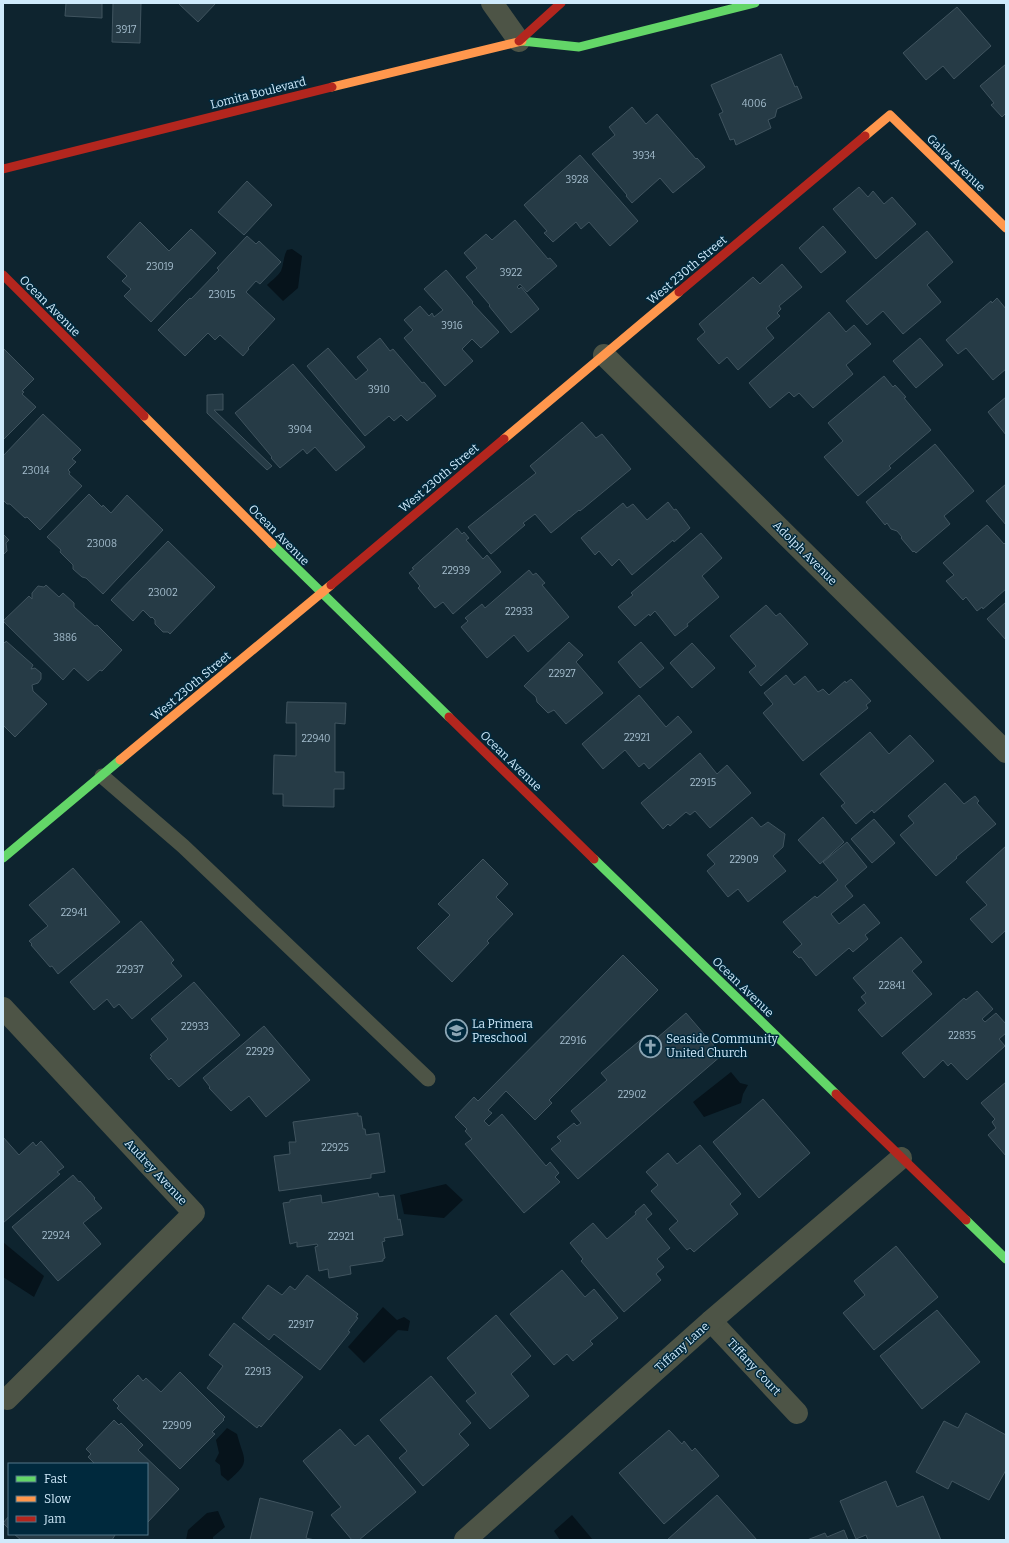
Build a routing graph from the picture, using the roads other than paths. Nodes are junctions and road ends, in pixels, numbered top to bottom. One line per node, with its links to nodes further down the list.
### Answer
1 (492, 3): 4 (street)
2 (561, 3): 4 (street, Lomita Boulevard)
3 (755, 3): 4 (street, Lomita Boulevard)
4 (519, 41): 6 (street, Lomita Boulevard)
5 (890, 115): 7 (street, Galva Avenue); 9 (street, West 230th Street)
6 (3, 169)
7 (1006, 228)
8 (3, 276): 10 (street, Ocean Avenue)
9 (604, 355): 10 (street, West 230th Street); 11 (street, Adolph Avenue)
10 (321, 593): 12 (street, West 230th Street); 16 (street, Ocean Avenue)
11 (1006, 752)
12 (102, 776): 13 (street, West 230th Street); 15 (lane)
13 (3, 858)
14 (3, 1008): 19 (street, Audrey Avenue)
15 (428, 1079)
16 (901, 1158): 17 (street, Ocean Avenue); 18 (street, Tiffany Lane)
17 (1006, 1259)
18 (711, 1321): 20 (street, Tiffany Court); 21 (street, Tiffany Lane)
19 (7, 1400)
20 (797, 1413)
21 (466, 1540)

